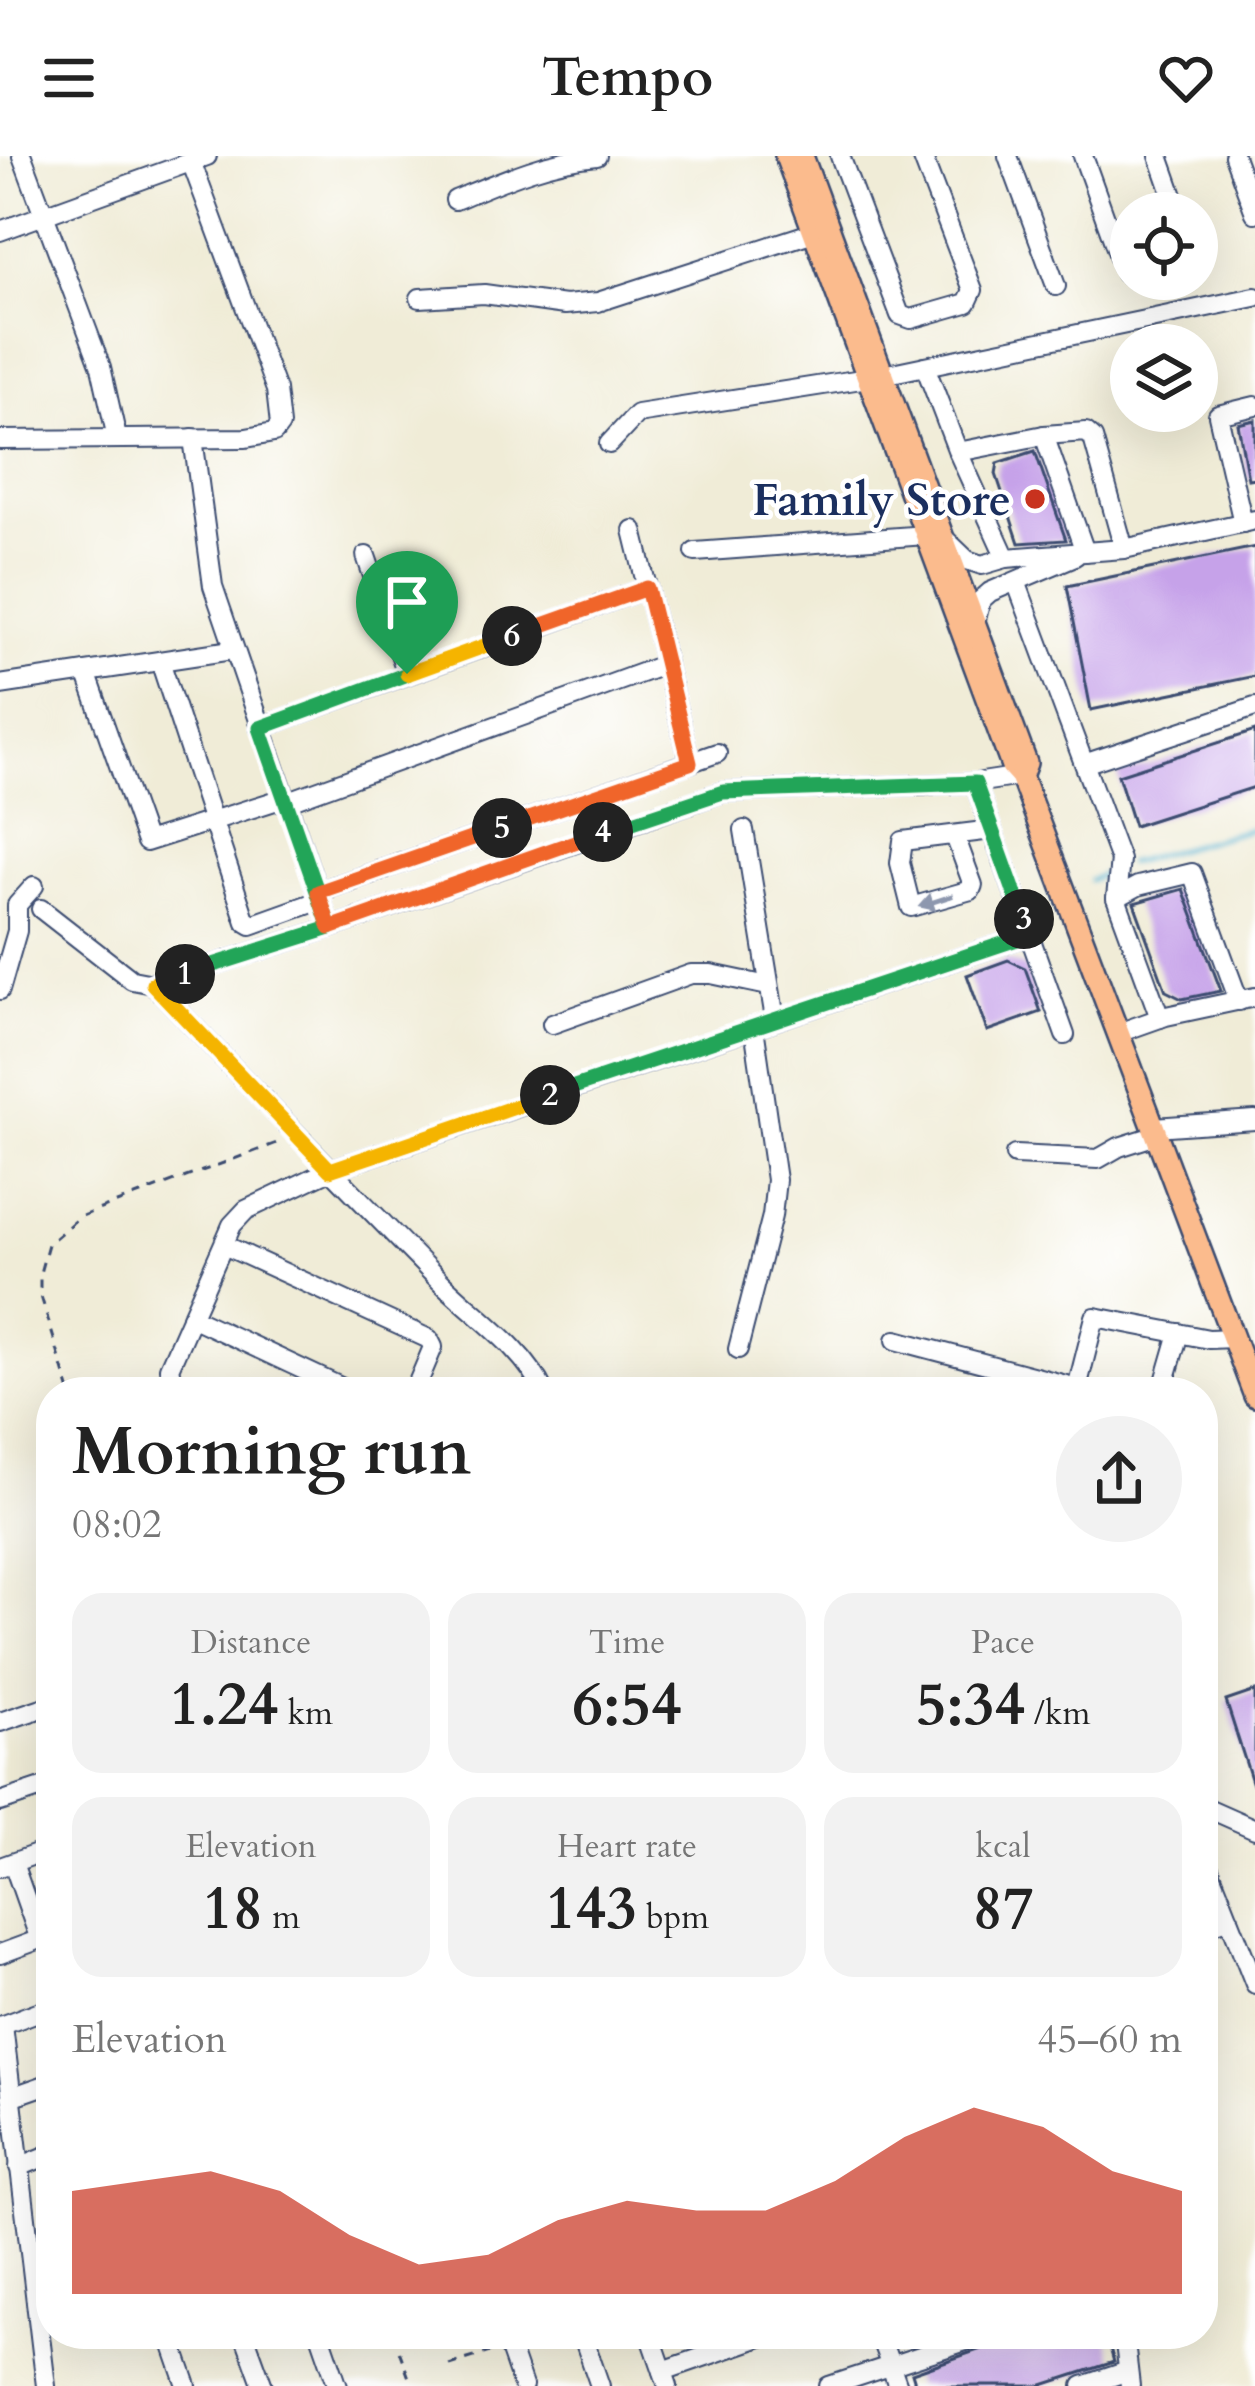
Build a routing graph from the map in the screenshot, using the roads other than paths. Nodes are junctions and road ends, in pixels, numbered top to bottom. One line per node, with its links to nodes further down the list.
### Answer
1 (22, 156): 15 (street)
2 (596, 156): 13 (street)
3 (786, 156): 18 (main road)
4 (802, 156): 23 (main road)
5 (840, 156): 6 (street)
6 (922, 156)
7 (1008, 156): 19 (street)
8 (1083, 156): 17 (street)
9 (1159, 156): 12 (street)
10 (1234, 156): 14 (street)
11 (187, 160): 15 (street); 27 (street)
12 (1172, 192)
13 (455, 200)
14 (1255, 213)
15 (42, 214): 16 (street); 26 (street)
16 (0, 231)
17 (1110, 231)
18 (814, 232): 21 (street); 23 (main road)
19 (1056, 286)
20 (1255, 297): 22 (street)
21 (420, 298)
22 (925, 366): 23 (street); 30 (street)
23 (875, 376): 29 (street); 33 (main road)
24 (1255, 406): 31 (street)
25 (1044, 435): 30 (street); 34 (street); 36 (street)
26 (117, 438): 27 (street); 28 (street)
27 (193, 438): 42 (street)
28 (0, 440)
29 (610, 444)
30 (958, 452): 38 (street)
31 (1249, 521): 34 (street)
32 (633, 530): 40 (street)
33 (935, 537): 35 (street); 38 (street); 41 (main road); 53 (main road)
34 (1124, 549): 36 (street)
35 (695, 552)
36 (1084, 552): 38 (street); 39 (street)
37 (366, 556): 46 (street)
38 (1006, 558)
39 (1017, 584): 41 (street); 52 (street)
40 (647, 588): 44 (street); 46 (street)
41 (975, 623): 53 (main road)
42 (232, 650): 43 (street); 49 (street)
43 (160, 661): 45 (street); 56 (street)
44 (666, 664): 51 (street); 55 (street)
45 (86, 672): 47 (street); 56 (street)
46 (407, 674): 49 (street)
47 (0, 685)
48 (1255, 707): 52 (street)
49 (260, 728): 55 (street)
50 (717, 753): 51 (street)
51 (690, 763): 61 (street)
52 (1087, 763): 62 (street)
53 (1021, 776): 54 (street); 74 (main road)
54 (975, 783): 58 (street); 64 (street)
55 (285, 800): 56 (street); 61 (street)
56 (213, 822): 61 (street)
57 (744, 830): 67 (street)
58 (992, 830): 59 (street); 65 (street)
59 (956, 836): 59 (street, one-way to 59)
60 (34, 886): 68 (street)
61 (319, 896): 64 (street)
62 (1116, 898): 69 (street); 70 (street)
63 (41, 909): 66 (street)
64 (330, 928): 66 (street)
65 (1029, 935): 71 (street); 75 (street)
66 (153, 984): 79 (street)
67 (768, 986): 71 (street); 72 (street)
68 (0, 990)
69 (1247, 999): 70 (street)
70 (1160, 1018): 74 (street)
71 (776, 1019): 73 (street)
72 (552, 1024)
73 (754, 1027): 79 (street); 85 (street)
74 (1118, 1033): 77 (main road)
75 (1065, 1035)
76 (1255, 1120): 77 (street)
77 (1155, 1131): 78 (street); 83 (main road)
78 (1016, 1155)
79 (325, 1165): 80 (street); 89 (street)
80 (224, 1245): 81 (street); 88 (street)
81 (191, 1317): 86 (street); 87 (street)
82 (1179, 1333): 83 (street); 91 (street); 92 (street)
83 (1233, 1338): 93 (main road)
84 (896, 1340): 90 (street)
85 (738, 1349)
86 (171, 1377)
87 (319, 1377)
88 (419, 1377)
89 (535, 1377)
90 (1030, 1377)
91 (1080, 1377)
92 (1166, 1377)
93 (1255, 1396)
94 (36, 1710): 95 (street)
95 (0, 1722)
96 (36, 1790): 97 (street)
97 (0, 1802)
98 (1218, 1813): 99 (street)
99 (1255, 1829)
100 (36, 1855): 101 (street)
101 (7, 1865): 104 (street)
102 (1218, 1890): 103 (street)
103 (1229, 1918): 105 (street); 108 (street)
104 (36, 1921)
105 (1218, 1922)
106 (36, 1941): 107 (street)
107 (0, 1954)
108 (1255, 1984)
109 (36, 2012): 110 (street)
110 (1, 2025): 112 (street)
111 (36, 2089): 112 (street)
112 (11, 2097): 114 (street)
113 (36, 2160): 114 (street)
114 (19, 2167): 115 (street)
115 (36, 2305)
116 (41, 2349): 130 (street)
117 (174, 2349): 131 (street)
118 (249, 2349): 132 (street)
119 (325, 2349): 133 (street)
120 (510, 2349): 134 (street)
121 (587, 2349): 135 (street)
122 (655, 2349): 128 (street)
123 (734, 2349): 128 (street)
124 (885, 2349): 127 (street)
125 (940, 2349): 127 (street)
126 (1126, 2349): 129 (street)
127 (890, 2365): 136 (street); 137 (street)
128 (665, 2379)
129 (1129, 2379): 138 (street)
130 (46, 2386)
131 (187, 2386)
132 (262, 2386)
133 (338, 2386)
134 (523, 2386)
135 (600, 2386)
136 (829, 2386)
137 (898, 2386)
138 (1083, 2386)

